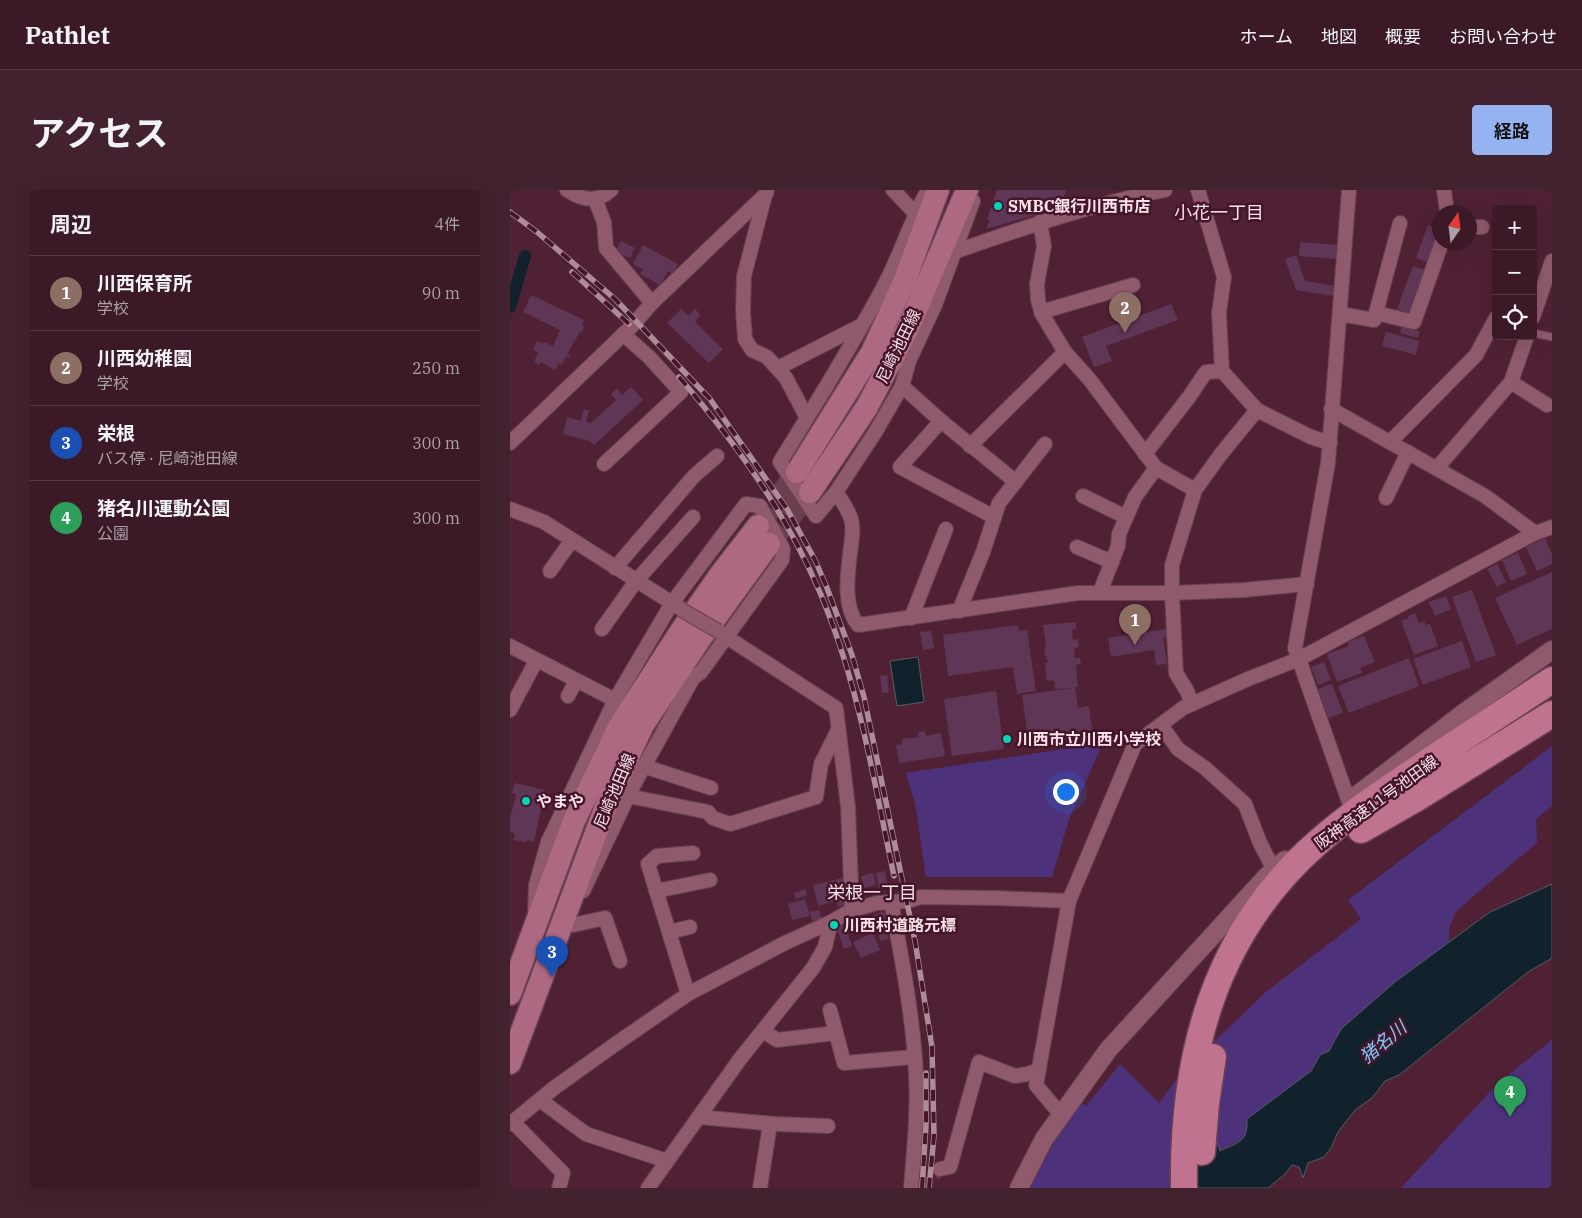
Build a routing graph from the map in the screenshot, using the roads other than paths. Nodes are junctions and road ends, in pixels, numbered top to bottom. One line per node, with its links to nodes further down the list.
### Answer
1 (567, 190): 13 (street)
2 (611, 190): 13 (street)
3 (893, 190): 15 (street)
4 (928, 190): 15 (street)
5 (938, 190): 54 (main road, 尼崎池田線)
6 (966, 190): 57 (main road, 尼崎池田線)
7 (975, 190): 19 (street)
8 (1165, 190): 16 (street)
9 (1198, 190): 35 (street)
10 (1350, 190): 26 (street)
11 (1444, 190): 14 (street)
12 (766, 192): 22 (street); 34 (street)
13 (595, 199): 22 (street)
14 (1446, 205)
15 (915, 213): 27 (street)
16 (1040, 222): 19 (street); 24 (street)
17 (1400, 223): 25 (street)
18 (1439, 250): 25 (street)
19 (954, 252): 37 (street)
20 (1552, 261): 23 (street)
21 (1132, 286): 24 (street)
22 (652, 303): 29 (street)
23 (1537, 305)
24 (1041, 312): 33 (street)
25 (1376, 313): 26 (street)
26 (1340, 314): 39 (street)
27 (862, 325): 34 (street); 41 (street)
28 (1492, 325): 44 (street)
29 (623, 334): 43 (street); 51 (street)
30 (1537, 334): 31 (lane)
31 (1552, 337)
32 (1526, 340): 36 (street)
33 (1065, 352): 47 (street); 49 (street)
34 (778, 368): 41 (street)
35 (1222, 371): 40 (street); 49 (street)
36 (1511, 382): 38 (street); 53 (street)
37 (902, 386): 42 (street); 58 (street)
38 (1547, 406)
39 (1331, 409): 44 (street); 45 (street)
40 (1257, 410): 45 (street); 56 (street)
41 (807, 418): 58 (street)
42 (941, 421): 47 (street); 63 (street)
43 (512, 438)
44 (1390, 442): 48 (street)
45 (1330, 443): 73 (street)
46 (1045, 444): 55 (street)
47 (970, 446): 55 (street)
48 (1408, 452): 53 (street); 60 (street)
49 (1145, 454): 52 (street)
50 (717, 456): 70 (street)
51 (604, 464)
52 (1156, 468): 56 (street); 64 (street)
53 (1436, 468): 66 (street)
54 (797, 472)
55 (1016, 482): 63 (street)
56 (1195, 490): 75 (street)
57 (810, 492)
58 (836, 492): 78 (street)
59 (1083, 496): 64 (street)
60 (1386, 498)
61 (510, 509): 67 (street)
62 (693, 517): 72 (street)
63 (994, 517): 77 (street)
64 (1126, 517): 69 (street)
65 (946, 529): 78 (street)
66 (1547, 532): 83 (street)
67 (572, 540): 70 (street); 71 (street)
68 (1077, 547): 69 (street)
69 (1112, 562): 74 (street)
70 (615, 568): 72 (street)
71 (550, 571)
72 (636, 580): 76 (street); 79 (street)
73 (1307, 584): 75 (street); 83 (street)
74 (1100, 592): 75 (street); 77 (street)
75 (1172, 593): 91 (street)
76 (677, 606): 80 (street, bridge); 80 (street); 89 (street)
77 (959, 611): 78 (street)
78 (911, 618)
79 (602, 629)
80 (722, 634): 95 (street); 96 (street)
81 (510, 646): 84 (street)
82 (1552, 650): 100 (street)
83 (1299, 660): 91 (street); 100 (street)
84 (536, 661): 87 (street); 92 (street)
85 (1552, 666): 97 (highway)
86 (1552, 680): 97 (highway, 阪神高速11号池田線)
87 (576, 681): 88 (street); 89 (street)
88 (568, 696)
89 (615, 700): 110 (street)
90 (1552, 701): 101 (highway, 阪神高速11号池田線)
91 (1192, 704): 94 (street)
92 (510, 710)
93 (1552, 714): 101 (highway)
94 (1161, 725): 103 (street); 106 (street)
95 (838, 729): 99 (street); 108 (street)
96 (643, 766): 98 (street); 99 (street)
97 (1414, 771): 136 (highway, 阪神高速11号池田線)
98 (711, 788)
99 (628, 796): 111 (street)
100 (1349, 802): 103 (street)
101 (1360, 830): 137 (highway, 阪神高速11号池田線)
102 (692, 853): 105 (street)
103 (1274, 870): 124 (street)
104 (710, 880): 105 (street)
105 (656, 891): 113 (street)
106 (1069, 901): 107 (street); 122 (street)
107 (891, 902): 108 (street); 120 (street)
108 (852, 910): 109 (street)
109 (831, 922): 116 (street); 118 (street)
110 (535, 926): 111 (main road, 尼崎池田線); 115 (main road, 尼崎池田線)
111 (561, 927): 114 (street); 121 (main road, 尼崎池田線)
112 (690, 927): 113 (street)
113 (669, 932): 116 (street)
114 (620, 961)
115 (510, 994)
116 (688, 994): 123 (street)
117 (830, 1010): 119 (street)
118 (763, 1031): 119 (street); 125 (street)
119 (836, 1033): 120 (street)
120 (914, 1057): 134 (street)
121 (510, 1063)
122 (1039, 1070): 124 (street); 130 (street)
123 (540, 1100): 126 (street); 129 (street)
124 (1061, 1115): 135 (street)
125 (698, 1117): 127 (street); 129 (street)
126 (512, 1123): 132 (street)
127 (770, 1124): 128 (street); 133 (street)
128 (828, 1126)
129 (667, 1161): 131 (street)
130 (940, 1169)
131 (653, 1187)
132 (559, 1188)
133 (760, 1188)
134 (911, 1188)
135 (1019, 1188)
136 (1184, 1188)
137 (1202, 1188)

